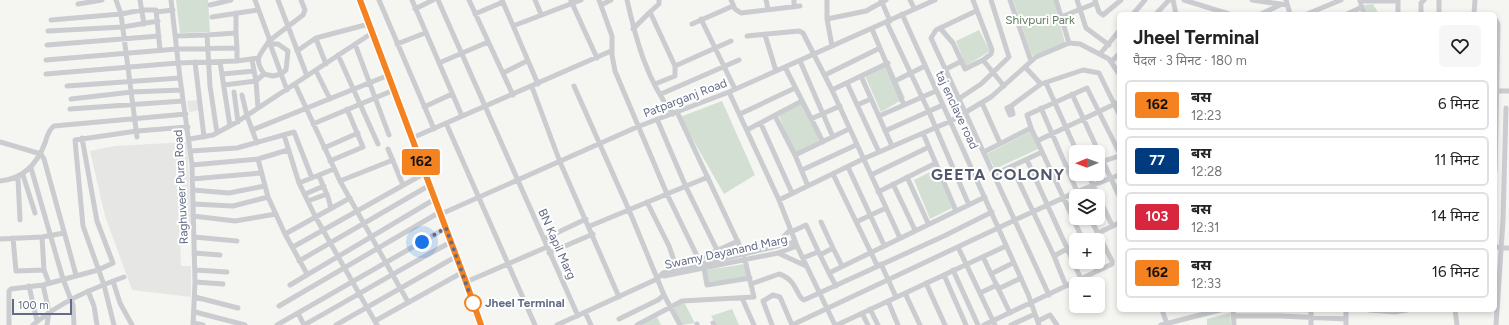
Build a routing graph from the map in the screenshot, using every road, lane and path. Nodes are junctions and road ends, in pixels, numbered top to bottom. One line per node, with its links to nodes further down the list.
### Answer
1 (102, 0): 51 (street)
2 (116, 0): 79 (street)
3 (140, 0): 59 (street)
4 (171, 0): 60 (street, Raghuveer Pura Road)
5 (231, 0): 52 (street)
6 (255, 0): 61 (street)
7 (286, 0): 46 (street)
8 (301, 0): 96 (street)
9 (360, 0): 92 (street)
10 (379, 0): 117 (street)
11 (412, 0): 57 (street)
12 (432, 0): 57 (street)
13 (438, 0): 129 (street, BN Kapil Marg)
14 (469, 0): 80 (street)
15 (535, 0): 81 (street)
16 (581, 0): 47 (street)
17 (611, 0): 49 (street)
18 (627, 0): 98 (street)
19 (659, 0): 64 (street)
20 (731, 0): 53 (street)
21 (766, 0): 58 (street)
22 (794, 0): 58 (street)
23 (827, 0): 86 (street)
24 (910, 0): 55 (street)
25 (935, 0): 55 (street, Patparganj Road)
26 (973, 0): 62 (street)
27 (991, 0): 166 (street)
28 (1010, 0): 146 (street)
29 (1056, 0): 83 (street)
30 (1077, 0): 56 (street)
31 (1121, 0): 43 (street)
32 (1145, 0): 65 (street)
33 (1169, 0): 66 (street)
34 (1173, 0): 67 (street)
35 (1184, 0): 68 (street)
36 (1252, 0): 48 (street)
37 (1341, 0): 71 (street)
38 (1424, 0): 75 (street)
39 (1439, 0): 76 (street)
40 (1474, 0): 77 (street)
41 (502, 1): 80 (street); 94 (street)
42 (883, 1): 86 (street); 89 (street)
43 (1095, 1): 56 (street)
44 (1360, 1): 45 (street); 54 (street)
45 (1398, 1): 74 (street)
46 (279, 2): 96 (street)
47 (572, 2): 81 (street); 136 (street)
48 (1267, 2): 50 (street)
49 (600, 3): 128 (street)
50 (1284, 3): 69 (street); 70 (street)
51 (78, 4)
52 (210, 5)
53 (733, 6): 58 (street); 85 (street)
54 (1362, 7): 72 (street); 73 (street)
55 (914, 8): 82 (street, Patparganj Road)
56 (1080, 8): 83 (street); 119 (street)
57 (415, 9): 103 (street)
58 (768, 9)
59 (142, 10): 63 (street); 79 (street); 91 (street)
60 (173, 10): 63 (street); 108 (street, Raghuveer Pura Road)
61 (257, 10): 78 (street); 114 (street)
62 (976, 11): 97 (street); 142 (street)
63 (157, 12): 88 (street)
64 (650, 12): 98 (street); 155 (street)
65 (1135, 12)
66 (1158, 12)
67 (1176, 12)
68 (1223, 12)
69 (1265, 12)
70 (1289, 12)
71 (1313, 12)
72 (1351, 12)
73 (1364, 12)
74 (1398, 12)
75 (1421, 12)
76 (1439, 12)
77 (1474, 12)
78 (236, 13): 84 (street); 101 (street)
79 (120, 14): 87 (street); 95 (street)
80 (475, 14): 112 (street)
81 (541, 14): 94 (street)
82 (902, 14): 89 (street, Patparganj Road); 156 (street, taj enclave road)
83 (1061, 16): 115 (street)
84 (212, 17)
85 (701, 19): 93 (street); 125 (street)
86 (827, 19): 120 (street)
87 (51, 20)
88 (158, 21): 91 (street); 107 (street)
89 (888, 22): 99 (street, Patparganj Road); 168 (street)
90 (1497, 22): 137 (street)
91 (144, 24): 95 (street)
92 (369, 24): 102 (street); 110 (street)
93 (692, 24)
94 (513, 26): 143 (street)
95 (123, 27): 100 (street); 111 (street)
96 (287, 27): 114 (street); 127 (street)
97 (940, 28): 145 (street); 161 (street)
98 (633, 29): 185 (street)
99 (872, 29): 120 (street, Patparganj Road); 123 (street)
100 (48, 31)
101 (236, 33): 105 (street); 122 (street)
102 (372, 33): 116 (street); 173 (street)
103 (425, 33): 117 (street); 152 (street)
104 (1117, 34): 119 (street)
105 (207, 35): 108 (street); 121 (street)
106 (765, 35): 109 (street); 133 (street); 165 (street)
107 (159, 36): 111 (street); 126 (street)
108 (176, 36): 124 (street, Raghuveer Pura Road)
109 (747, 36)
110 (316, 39): 127 (street); 154 (street)
111 (124, 40): 118 (street); 130 (street)
112 (488, 42): 129 (street); 167 (street)
113 (731, 42): 125 (street)
114 (269, 43): 135 (street); 172 (street); 172 (street)
115 (1069, 43): 131 (street); 146 (street)
116 (355, 44): 132 (street); 181 (street)
117 (397, 44): 229 (street)
118 (47, 45)
119 (1109, 45): 131 (street)
120 (832, 46): 133 (street, Patparganj Road)
121 (208, 48): 122 (street); 124 (street); 150 (street)
122 (237, 48): 139 (street)
123 (880, 48): 153 (street); 174 (street)
124 (177, 49): 126 (street); 148 (street, Raghuveer Pura Road)
125 (715, 49): 155 (street); 160 (street)
126 (160, 50): 130 (street)
127 (297, 51): 175 (street)
128 (611, 52): 136 (street); 259 (street)
129 (462, 53): 152 (street); 226 (street, BN Kapil Marg)
130 (126, 54): 138 (street); 157 (street)
131 (1100, 54): 147 (street)
132 (338, 55): 154 (street); 193 (street)
133 (814, 55): 144 (street, Patparganj Road); 174 (street)
134 (1117, 56): 147 (street)
135 (258, 58): 140 (street); 171 (street)
136 (597, 58): 184 (street)
137 (1497, 58)
138 (46, 60)
139 (237, 60): 140 (street); 151 (street)
140 (252, 60): 163 (street)
141 (739, 60): 160 (street)
142 (983, 60): 145 (street); 166 (street)
143 (527, 61): 167 (street); 184 (street)
144 (800, 61): 158 (street, Patparganj Road); 242 (street)
145 (962, 61): 161 (street)
146 (1031, 61): 159 (street)
147 (1112, 61): 162 (street)
148 (178, 62): 149 (street); 157 (street); 177 (street, Raghuveer Pura Road)
149 (195, 62): 150 (street); 274 (street)
150 (208, 62): 151 (street); 268 (street)
151 (220, 62): 170 (street)
152 (438, 63): 205 (street)
153 (888, 63): 176 (street); 180 (street)
154 (326, 64): 164 (street)
155 (676, 66): 185 (street)
156 (926, 66): 168 (street); 199 (street, taj enclave road)
157 (128, 67): 169 (street); 178 (street)
158 (785, 67): 165 (street, Patparganj Road); 192 (street)
159 (1025, 67): 186 (street); 190 (street)
160 (724, 68): 194 (street); 206 (street)
161 (946, 69): 212 (street)
162 (1117, 70)
163 (254, 71): 170 (street); 179 (street)
164 (316, 71): 175 (street); 214 (street)
165 (776, 71): 194 (street, Patparganj Road)
166 (992, 71): 190 (street); 212 (street)
167 (503, 73): 209 (street)
168 (910, 73): 180 (street); 210 (street)
169 (46, 74)
170 (223, 74): 187 (street)
171 (264, 74): 172 (street); 179 (street)
172 (281, 74): 196 (street)
173 (388, 75): 181 (street); 197 (street)
174 (825, 75): 198 (street)
175 (307, 76): 183 (street)
176 (861, 76): 182 (street); 215 (street)
177 (180, 78): 178 (street); 195 (street, Raghuveer Pura Road)
178 (130, 81): 188 (street); 202 (street)
179 (256, 81): 187 (street); 230 (street)
180 (895, 81): 224 (street)
181 (371, 82): 193 (street); 211 (street)
182 (847, 83): 198 (street); 223 (street)
183 (295, 84): 196 (street); 234 (street)
184 (538, 84): 191 (street)
185 (655, 84): 206 (street)
186 (1043, 84): 218 (street); 220 (street); 228 (street)
187 (224, 85): 256 (street)
188 (67, 86)
189 (574, 86): 285 (street)
190 (1004, 86): 219 (street)
191 (532, 87): 209 (street); 307 (street)
192 (795, 88): 217 (street); 241 (street)
193 (353, 89): 214 (street); 222 (street)
194 (734, 89): 204 (street, Patparganj Road)
195 (182, 90): 202 (street); 216 (street, Raghuveer Pura Road)
196 (287, 90): 230 (street)
197 (394, 90): 211 (street); 277 (street)
198 (832, 90): 227 (street)
199 (936, 91): 210 (street); 225 (street, taj enclave road)
200 (1497, 91): 201 (street)
201 (1509, 91)
202 (132, 92): 213 (street); 221 (street)
203 (234, 92): 252 (street)
204 (729, 92): 239 (street, Patparganj Road); 241 (street)
205 (452, 94): 229 (street); 244 (street)
206 (660, 94): 239 (street)
207 (1072, 94): 218 (street); 236 (street); 248 (street)
208 (242, 95): 243 (street)
209 (513, 95): 226 (street)
210 (921, 97): 224 (street); 237 (street)
211 (377, 98): 222 (street); 273 (street)
212 (960, 98): 238 (street)
213 (71, 99)
214 (330, 99): 234 (street)
215 (871, 99): 223 (street); 246 (street)
216 (183, 101): 221 (street); 240 (street, Raghuveer Pura Road)
217 (802, 101): 245 (street); 250 (street)
218 (1054, 101): 231 (street); 257 (street)
219 (982, 103): 238 (street); 283 (street)
220 (1117, 103): 236 (street)
221 (134, 104): 233 (street); 247 (street)
222 (360, 104): 235 (street); 284 (street)
223 (857, 105): 296 (street)
224 (904, 105): 246 (street)
225 (943, 105): 237 (street); 251 (street, taj enclave road)
226 (486, 106): 244 (street); 332 (street, BN Kapil Marg)
227 (839, 106): 242 (street); 263 (street)
228 (1011, 106)
229 (424, 107): 262 (street)
230 (258, 108): 243 (street)
231 (1041, 108): 261 (street); 271 (street)
232 (1506, 108): 420 (street)
233 (70, 109)
234 (306, 109): 254 (street); 264 (street)
235 (347, 110): 254 (street); 270 (street)
236 (1100, 111): 248 (street); 292 (street)
237 (929, 112): 260 (street); 266 (street)
238 (966, 112): 251 (street); 297 (street)
239 (675, 113): 249 (street, Patparganj Road); 325 (street)
240 (186, 114): 247 (street); 258 (street, Raghuveer Pura Road)
241 (740, 114): 265 (street)
242 (823, 114): 250 (street); 275 (street)
243 (247, 116): 252 (street); 264 (street)
244 (462, 116): 253 (street)
245 (775, 116): 255 (street); 300 (street)
246 (879, 116): 266 (street)
247 (135, 118): 269 (street); 299 (street)
248 (1085, 118): 257 (street); 288 (street)
249 (657, 119): 259 (street, Patparganj Road); 341 (street)
250 (811, 119): 281 (street)
251 (951, 121): 260 (street); 355 (street, taj enclave road)
252 (238, 122): 256 (street)
253 (446, 123): 262 (street); 357 (street)
254 (313, 124): 291 (street)
255 (761, 124): 265 (street); 349 (street)
256 (230, 126): 268 (street)
257 (1065, 126): 271 (street); 287 (street)
258 (188, 127): 269 (street); 278 (street, Raghuveer Pura Road)
259 (638, 127): 285 (street, Patparganj Road); 352 (street)
260 (935, 128): 267 (street); 364 (street)
261 (1031, 128): 279 (street); 283 (street)
262 (434, 129): 277 (street)
263 (849, 129): 275 (street); 286 (street)
264 (252, 130): 282 (street)
265 (747, 130): 360 (street)
266 (885, 131): 289 (street)
267 (923, 132): 289 (street); 290 (street)
268 (217, 133): 274 (street)
269 (137, 134): 276 (street)
270 (358, 134): 291 (street); 306 (street)
271 (1051, 134): 279 (street); 343 (street)
272 (284, 135): 282 (street); 294 (street); 327 (street)
273 (390, 135)
274 (204, 137): 278 (street)
275 (833, 137): 281 (street)
276 (82, 138): 451 (street); 451 (street)
277 (412, 138): 318 (street)
278 (190, 140): 295 (street, Raghuveer Pura Road)
279 (1037, 141): 298 (street)
280 (0, 142): 299 (street)
281 (823, 142): 300 (street)
282 (257, 143): 295 (street)
283 (1000, 143): 297 (street)
284 (378, 144)
285 (600, 144): 307 (street, Patparganj Road); 368 (street)
286 (856, 145): 303 (street); 316 (street)
287 (1074, 145)
288 (1097, 145)
289 (892, 146): 296 (street)
290 (929, 147): 309 (street); 321 (street)
291 (324, 148): 306 (street)
292 (1117, 148)
293 (388, 149): 304 (street)
294 (288, 150): 302 (street); 334 (street)
295 (191, 151): 311 (street, Raghuveer Pura Road)
296 (879, 152): 303 (street)
297 (984, 152): 320 (street)
298 (1042, 152): 305 (street); 358 (street)
299 (41, 154): 314 (street); 397 (street)
300 (796, 155): 316 (street)
301 (1117, 157): 308 (street)
302 (258, 159): 311 (street); 317 (street)
303 (863, 159): 312 (street); 321 (street)
304 (393, 160): 331 (street); 336 (street)
305 (1027, 160): 313 (street); 365 (street)
306 (330, 161): 315 (street)
307 (560, 162): 332 (street, Patparganj Road); 380 (street)
308 (1105, 162)
309 (936, 163): 326 (street); 371 (street)
310 (1105, 164): 328 (street)
311 (192, 165): 329 (street, Raghuveer Pura Road)
312 (848, 167): 319 (street); 377 (street)
313 (1012, 167): 320 (street); 375 (street)
314 (31, 168): 322 (street); 401 (street)
315 (334, 169): 323 (street); 331 (street)
316 (802, 170): 342 (street)
317 (261, 173): 329 (street); 339 (street)
318 (425, 173): 336 (street); 337 (street)
319 (833, 174): 342 (street); 384 (street)
320 (995, 174): 382 (street)
321 (871, 175): 347 (street)
322 (20, 176): 330 (street); 373 (street); 381 (street)
323 (319, 176): 327 (street); 340 (street)
324 (1117, 176): 328 (street)
325 (708, 177): 341 (street); 409 (street)
326 (907, 177): 335 (street); 385 (street)
327 (312, 178): 334 (street)
328 (1111, 178): 338 (street); 348 (street)
329 (192, 179): 346 (street, Raghuveer Pura Road)
330 (0, 181)
331 (340, 181): 356 (street)
332 (518, 181): 357 (street, Patparganj Road); 408 (street, BN Kapil Marg)
333 (1091, 181): 338 (street)
334 (299, 183): 350 (street)
335 (893, 184): 347 (street); 394 (street)
336 (403, 185): 370 (street)
337 (430, 185): 359 (street); 386 (street)
338 (1093, 185): 344 (street); 345 (street)
339 (265, 186): 346 (street); 354 (street)
340 (324, 186): 350 (street); 351 (street)
341 (686, 186): 352 (street); 424 (street)
342 (808, 186): 349 (street)
343 (1075, 189)
344 (1086, 189)
345 (1095, 189)
346 (193, 190): 363 (street, Raghuveer Pura Road)
347 (878, 192): 367 (street)
348 (1117, 192)
349 (792, 193): 360 (street)
350 (304, 194): 361 (street)
351 (327, 194): 361 (street); 366 (street)
352 (667, 194): 362 (street); 438 (street)
353 (1069, 196): 358 (street)
354 (268, 197): 363 (street); 376 (street)
355 (985, 197): 364 (street); 372 (street, taj enclave road)
356 (350, 198): 366 (street); 370 (street)
357 (479, 198): 374 (street, Patparganj Road); 442 (street)
358 (1064, 198): 365 (street); 398 (street)
359 (436, 200): 374 (street); 404 (street)
360 (779, 200): 395 (street)
361 (308, 202): 379 (street)
362 (647, 202): 368 (street); 449 (street)
363 (193, 204): 378 (street, Raghuveer Pura Road)
364 (969, 205): 371 (street)
365 (1047, 206): 375 (street); 425 (street)
366 (331, 208): 379 (street)
367 (886, 208): 377 (street); 406 (street)
368 (629, 210): 390 (street); 466 (street)
369 (1105, 210): 389 (street)
370 (357, 211): 386 (street); 393 (street)
371 (956, 212): 385 (street)
372 (992, 212): 392 (street, taj enclave road); 444 (street)
373 (35, 213)
374 (441, 213): 391 (street); 421 (street, Patparganj Road)
375 (1033, 213): 382 (street); 434 (street)
376 (276, 214): 378 (street); 399 (street)
377 (871, 215): 384 (street); 414 (street)
378 (193, 216): 403 (street, Raghuveer Pura Road)
379 (315, 216): 393 (street); 399 (street)
380 (586, 219): 390 (street); 408 (street)
381 (20, 220)
382 (1015, 220): 392 (street); 495 (street)
383 (821, 222): 422 (street)
384 (856, 222): 426 (street)
385 (928, 223): 394 (street)
386 (364, 224): 404 (street); 412 (street)
387 (1117, 224): 389 (street)
388 (1094, 225): 396 (street)
389 (1112, 225): 396 (street)
390 (590, 226): 400 (street)
391 (446, 228): 411 (street); 440 (street)
392 (999, 228): 416 (street, taj enclave road); 419 (street)
393 (322, 229): 412 (street); 417 (street)
394 (915, 230): 406 (street)
395 (790, 231): 413 (street); 415 (street); 430 (street)
396 (1097, 232): 454 (street)
397 (64, 233): 401 (street); 461 (street)
398 (1080, 233)
399 (285, 234): 417 (street)
400 (593, 234): 428 (street); 496 (street)
401 (50, 236): 402 (street); 469 (street)
402 (42, 237): 405 (street); 450 (street)
403 (194, 237): 410 (street); 427 (street, Raghuveer Pura Road)
404 (371, 237): 421 (street); 432 (street)
405 (14, 238): 407 (street); 450 (street)
406 (900, 238): 414 (street)
407 (0, 239)
408 (544, 239): 418 (street, BN Kapil Marg)
409 (738, 240): 424 (street); 436 (street)
410 (237, 241)
411 (451, 242): 433 (street); 459 (street)
412 (331, 244): 432 (street); 439 (street)
413 (796, 244): 415 (street, Swamy Dayanand Marg); 429 (street, Swamy Dayanand Marg); 437 (street)
414 (884, 245): 426 (street)
415 (775, 246): 436 (street, Swamy Dayanand Marg)
416 (1006, 246): 435 (street); 441 (street, taj enclave road)
417 (293, 247): 439 (street)
418 (547, 247): 428 (street, BN Kapil Marg); 442 (street)
419 (958, 247): 443 (street); 470 (street)
420 (1498, 247): 423 (street); 486 (street)
421 (377, 248): 440 (street); 448 (street, Patparganj Road)
422 (833, 248): 430 (street); 447 (street)
423 (1509, 248)
424 (717, 250): 438 (street)
425 (1067, 250): 434 (street); 464 (street)
426 (870, 252): 444 (street); 447 (street)
427 (194, 253): 431 (street); 452 (street, Raghuveer Pura Road)
428 (549, 253): 523 (street, BN Kapil Marg)
429 (778, 253): 436 (street, Swamy Dayanand Marg); 446 (street)
430 (819, 253): 437 (street); 457 (street)
431 (220, 255)
432 (338, 256): 448 (street); 458 (street)
433 (457, 256): 456 (street); 488 (street)
434 (1054, 256): 485 (street)
435 (983, 257): 443 (street); 460 (street)
436 (744, 258): 445 (street, Swamy Dayanand Marg); 467 (street)
437 (802, 258): 446 (street)
438 (698, 259): 445 (street)
439 (299, 260): 458 (street)
440 (385, 263): 459 (street); 475 (street)
441 (1013, 263): 460 (street); 468 (street, taj enclave road)
442 (508, 264): 473 (street); 552 (street)
443 (967, 264): 453 (street); 492 (street)
444 (879, 265): 470 (street); 484 (street)
445 (703, 266): 449 (street, Swamy Dayanand Marg); 466 (street, Swamy Dayanand Marg); 467 (street)
446 (806, 266): 490 (street)
447 (842, 266): 457 (street)
448 (344, 268): 475 (street); 504 (street, Patparganj Road)
449 (677, 269): 466 (street, Swamy Dayanand Marg)
450 (44, 270): 474 (street)
451 (98, 270): 461 (street); 477 (street)
452 (195, 270): 455 (street); 472 (street, Raghuveer Pura Road)
453 (953, 270): 462 (street); 568 (street)
454 (1097, 271): 465 (street)
455 (227, 272)
456 (463, 272): 473 (street); 502 (street)
457 (829, 273): 484 (street)
458 (307, 274): 481 (street)
459 (391, 274): 488 (street); 493 (street)
460 (991, 274): 487 (street)
461 (76, 275): 469 (street)
462 (944, 275): 476 (street); 567 (street)
463 (124, 277): 471 (street)
464 (1080, 277)
465 (1085, 277)
466 (658, 278): 494 (street); 496 (street, Swamy Dayanand Marg)
467 (750, 278): 479 (street)
468 (1021, 278): 487 (street); 503 (street, taj enclave road)
469 (63, 279): 474 (street); 500 (street)
470 (888, 280): 498 (street); 508 (street)
471 (113, 281): 477 (street); 544 (street)
472 (195, 282): 478 (street); 497 (street, Raghuveer Pura Road)
473 (466, 282): 551 (street)
474 (49, 283): 480 (street)
475 (352, 283): 493 (street); 519 (street)
476 (926, 283): 491 (street); 566 (street)
477 (104, 284): 489 (street); 543 (street)
478 (223, 284)
479 (751, 284): 490 (street); 499 (street)
480 (42, 285): 483 (street); 510 (street)
481 (290, 285)
482 (1069, 285): 485 (street)
483 (28, 286): 530 (street); 538 (street)
484 (836, 286): 490 (street)
485 (1066, 286): 495 (street)
486 (1497, 286)
487 (997, 287): 492 (street); 521 (street)
488 (400, 288): 502 (street); 505 (street)
489 (88, 291): 500 (street); 542 (street)
490 (820, 293): 508 (street)
491 (906, 293): 498 (street); 565 (street)
492 (980, 293): 534 (street)
493 (359, 295): 505 (street); 548 (street)
494 (664, 295): 506 (street); 526 (street)
495 (1049, 295): 503 (street)
496 (619, 296): 512 (street, Swamy Dayanand Marg)
497 (195, 297): 507 (street); 511 (street, Raghuveer Pura Road)
498 (896, 297): 501 (street)
499 (742, 298): 506 (street); 557 (street)
500 (70, 299): 510 (street); 541 (street)
501 (888, 301): 509 (street); 564 (street)
502 (408, 302): 532 (street)
503 (1030, 303): 521 (street); 522 (street, taj enclave road)
504 (279, 306)
505 (367, 307): 529 (street); 532 (street)
506 (671, 307): 555 (street); 556 (street)
507 (238, 308)
508 (827, 309): 559 (street); 560 (street)
509 (870, 309): 520 (street); 563 (street)
510 (49, 312): 530 (street); 540 (street)
511 (195, 312): 537 (street, Raghuveer Pura Road); 546 (street)
512 (585, 312): 523 (street, Swamy Dayanand Marg); 554 (street)
513 (1162, 312): 572 (street)
514 (1213, 312): 528 (street)
515 (1233, 312): 524 (street)
516 (1310, 312): 525 (street)
517 (1455, 312): 576 (street)
518 (1496, 312): 577 (street)
519 (298, 313): 547 (street); 548 (street)
520 (862, 313): 527 (street); 562 (street)
521 (1010, 313): 534 (street)
522 (1035, 314): 535 (street, taj enclave road); 570 (street)
523 (578, 316): 533 (street, Swamy Dayanand Marg)
524 (1233, 316): 525 (street); 574 (street)
525 (1311, 318): 531 (street); 575 (street)
526 (619, 319)
527 (849, 319): 560 (street); 561 (street)
528 (1190, 319): 536 (street); 573 (street)
529 (345, 320): 549 (street); 550 (street)
530 (37, 321): 539 (street)
531 (1346, 322)
532 (376, 323)
533 (569, 323): 553 (street, Swamy Dayanand Marg)
534 (994, 323): 569 (street)
535 (1038, 323): 571 (street)
536 (1177, 323): 572 (street)
537 (193, 324): 545 (street)
538 (9, 325)
539 (33, 325)
540 (47, 325)
541 (74, 325)
542 (97, 325)
543 (114, 325)
544 (132, 325)
545 (203, 325)
546 (245, 325)
547 (277, 325)
548 (304, 325)
549 (336, 325)
550 (348, 325)
551 (481, 325)
552 (535, 325)
553 (557, 325)
554 (591, 325)
555 (637, 325)
556 (680, 325)
557 (754, 325)
558 (772, 325): 559 (street)
559 (792, 325)
560 (836, 325)
561 (852, 325)
562 (868, 325)
563 (878, 325)
564 (898, 325)
565 (920, 325)
566 (945, 325)
567 (966, 325)
568 (978, 325)
569 (984, 325)
570 (1011, 325)
571 (1057, 325)
572 (1163, 325)
573 (1191, 325)
574 (1234, 325)
575 (1312, 325)
576 (1458, 325)
577 (1496, 325)

